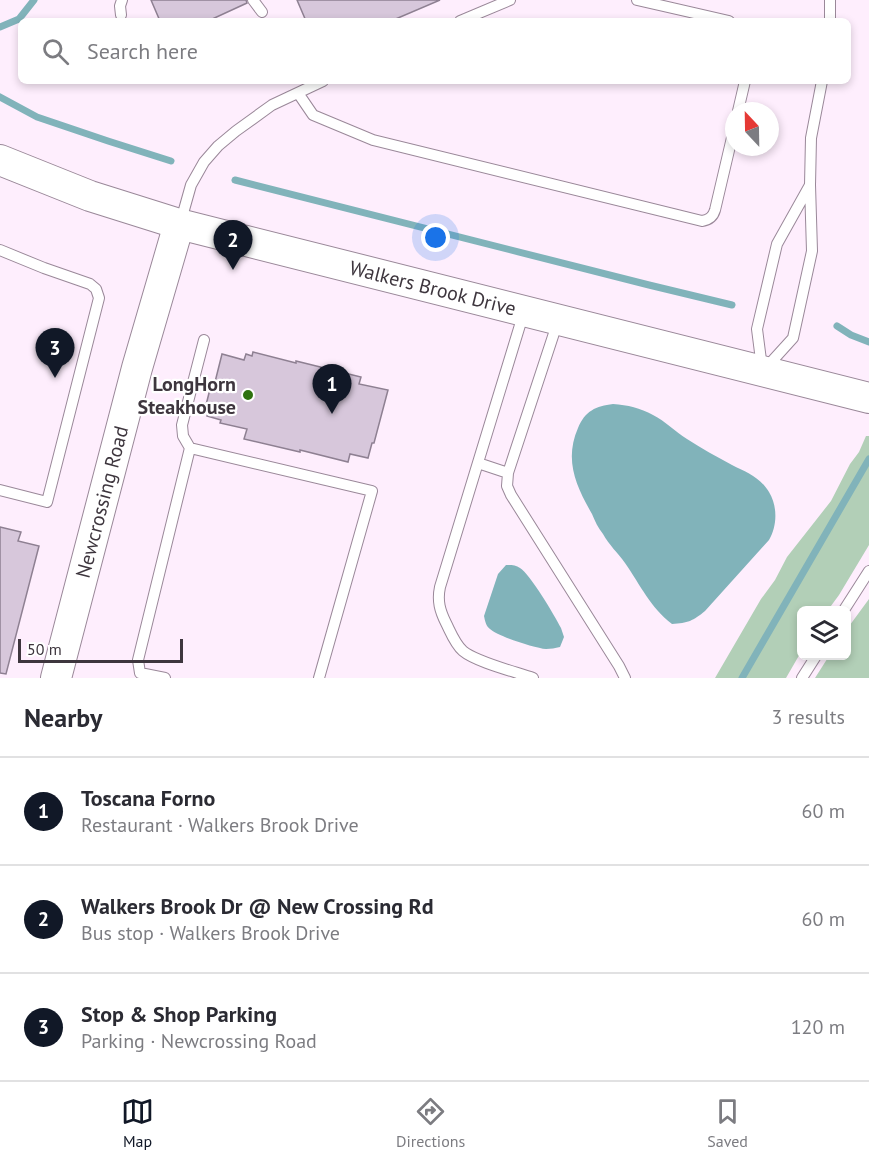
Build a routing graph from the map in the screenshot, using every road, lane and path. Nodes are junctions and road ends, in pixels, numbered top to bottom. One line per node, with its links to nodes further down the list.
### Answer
1 (122, 0): 7 (lane)
2 (253, 0): 6 (lane)
3 (510, 0): 8 (lane)
4 (637, 0): 9 (lane)
5 (830, 0): 10 (lane)
6 (262, 12)
7 (121, 15)
8 (467, 18)
9 (716, 18)
10 (830, 18)
11 (317, 84): 14 (lane)
12 (744, 84): 15 (lane)
13 (821, 84): 18 (lane)
14 (298, 93): 16 (lane); 19 (lane)
15 (740, 102)
16 (728, 156)
17 (0, 160): 19 (street, Walkers Brook Drive)
18 (810, 185): 24 (lane); 24 (lane)
19 (179, 224): 21 (street, Walkers Brook Drive); 33 (street, Newcrossing Road)
20 (0, 250): 29 (lane)
21 (524, 311): 22 (street, Walkers Brook Drive); 27 (lane)
22 (558, 320): 24 (street, Walkers Brook Drive); 28 (lane)
23 (204, 340): 26 (lane)
24 (763, 372): 25 (street, Walkers Brook Drive)
25 (863, 397)
26 (190, 448): 34 (lane); 35 (lane)
27 (478, 463): 28 (lane); 36 (lane)
28 (508, 473): 37 (lane)
29 (0, 489)
30 (869, 571): 31 (lane)
31 (847, 606)
32 (813, 660): 38 (lane)
33 (56, 678)
34 (165, 678)
35 (319, 678)
36 (533, 678)
37 (625, 678)
38 (802, 678)

